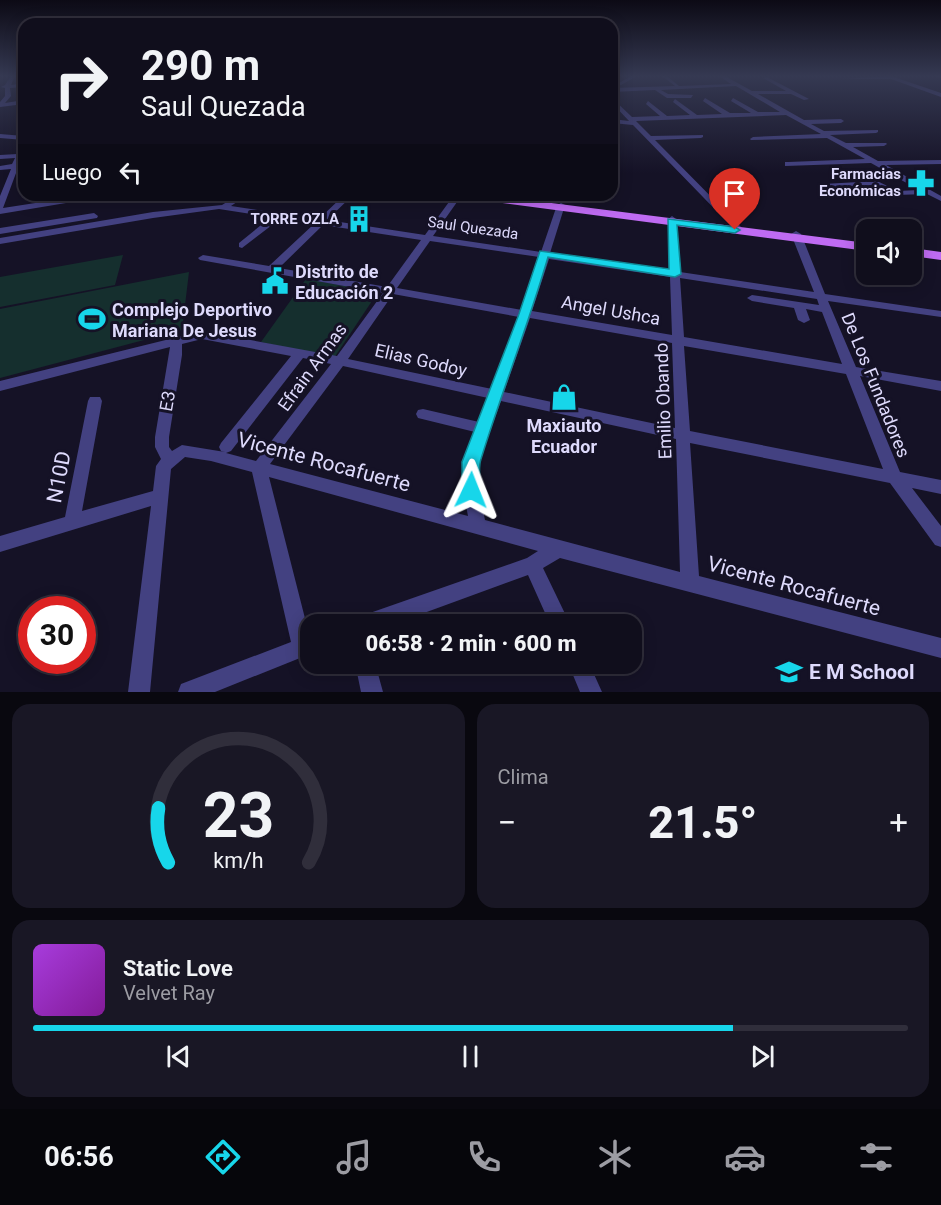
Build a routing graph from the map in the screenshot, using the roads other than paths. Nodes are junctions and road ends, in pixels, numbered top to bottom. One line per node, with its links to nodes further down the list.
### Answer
1 (654, 108): 11 (street)
2 (685, 108): 10 (street)
3 (717, 108): 9 (street)
4 (747, 108): 8 (street)
5 (780, 108): 7 (street)
6 (618, 113): 14 (street)
7 (788, 113): 8 (street); 15 (street)
8 (758, 115): 9 (street)
9 (728, 116): 10 (street)
10 (696, 117): 11 (street)
11 (666, 118): 14 (street)
12 (841, 121): 15 (street)
13 (618, 122): 14 (street)
14 (632, 122): 16 (street); 21 (street)
15 (803, 122): 18 (street)
16 (618, 127)
17 (876, 131): 18 (street)
18 (825, 134): 23 (street); 25 (street)
19 (0, 136): 22 (street)
20 (701, 136): 21 (street)
21 (651, 138): 55 (street)
22 (18, 139)
23 (753, 139)
24 (870, 139): 25 (street)
25 (836, 140): 27 (street)
26 (884, 144): 27 (street)
27 (845, 145): 31 (street)
28 (18, 156): 29 (street)
29 (0, 158)
30 (18, 162): 34 (street)
31 (876, 162): 32 (street); 33 (street); 38 (street)
32 (941, 162)
33 (788, 164)
34 (16, 166): 35 (street); 49 (street)
35 (0, 168)
36 (826, 186): 37 (street)
37 (896, 193): 38 (street); 39 (street)
38 (934, 193): 40 (street)
39 (837, 195)
40 (941, 199)
41 (26, 201): 49 (street)
42 (51, 201): 49 (street)
43 (234, 201): 50 (street)
44 (344, 201): 54 (street)
45 (454, 201): 58 (street, Efrain Armas)
46 (517, 201): 48 (main road)
47 (527, 201): 48 (main road)
48 (561, 206): 53 (main road); 63 (street)
49 (0, 207)
50 (225, 207): 51 (street, Saul Quezada); 59 (street, Saul Quezada)
51 (279, 215): 54 (street, Saul Quezada); 61 (street)
52 (94, 216): 56 (street)
53 (672, 220): 55 (main road); 67 (street, Emilio Obando)
54 (322, 221): 58 (street, Saul Quezada); 66 (street)
55 (739, 229): 57 (main road)
56 (0, 231)
57 (797, 236): 60 (main road); 70 (street, De Los Fundadores)
58 (428, 237): 63 (street, Saul Quezada); 68 (street, Efrain Armas)
59 (0, 241)
60 (856, 244)
61 (242, 245)
62 (922, 253): 64 (main road)
63 (544, 254): 67 (street, Saul Quezada); 72 (street)
64 (938, 256)
65 (203, 258): 66 (street, Angel Ushca)
66 (272, 269): 68 (street, Angel Ushca)
67 (675, 274): 70 (street, Saul Quezada); 75 (street, Emilio Obando)
68 (390, 290): 72 (street, Angel Ushca); 78 (street, Efrain Armas)
69 (752, 298): 71 (street)
70 (824, 303): 71 (street); 73 (street, Saul Quezada); 79 (street, De Los Fundadores)
71 (799, 305): 74 (street)
72 (526, 314): 75 (street, Angel Ushca); 82 (street)
73 (941, 314)
74 (804, 320)
75 (679, 340): 79 (street, Angel Ushca); 86 (street, Emilio Obando)
76 (176, 342): 77 (street, Elias Godoy); 80 (street, Elias Godoy); 88 (street, E3)
77 (300, 353): 78 (street, Elias Godoy); 87 (street)
78 (340, 361): 82 (street, Elias Godoy); 89 (street, Efrain Armas)
79 (851, 371): 81 (street, Angel Ushca); 90 (street, De Los Fundadores)
80 (0, 386)
81 (941, 386)
82 (495, 395): 85 (street); 86 (street, Elias Godoy)
83 (95, 401): 93 (street, N10D)
84 (423, 414): 85 (street)
85 (483, 429): 94 (street)
86 (681, 435): 90 (street, Elias Godoy); 99 (street, Emilio Obando)
87 (226, 447)
88 (169, 460): 89 (street, Vicente Rocafuerte); 92 (street)
89 (259, 468): 94 (street, Vicente Rocafuerte); 102 (street)
90 (894, 477): 91 (street, Elias Godoy); 95 (street, De Los Fundadores)
91 (941, 487)
92 (160, 495): 93 (street); 107 (street)
93 (72, 522): 96 (street, N10D)
94 (478, 526): 97 (street, Vicente Rocafuerte)
95 (941, 539)
96 (0, 544)
97 (558, 549): 98 (street); 99 (street, Vicente Rocafuerte)
98 (532, 565): 100 (street); 101 (street)
99 (690, 582): 104 (street, Vicente Rocafuerte)
100 (395, 614)
101 (555, 614)
102 (300, 623)
103 (300, 648): 108 (street)
104 (941, 648)
105 (368, 674): 109 (street)
106 (583, 674): 110 (street)
107 (139, 692)
108 (189, 692)
109 (372, 692)
110 (591, 692)

